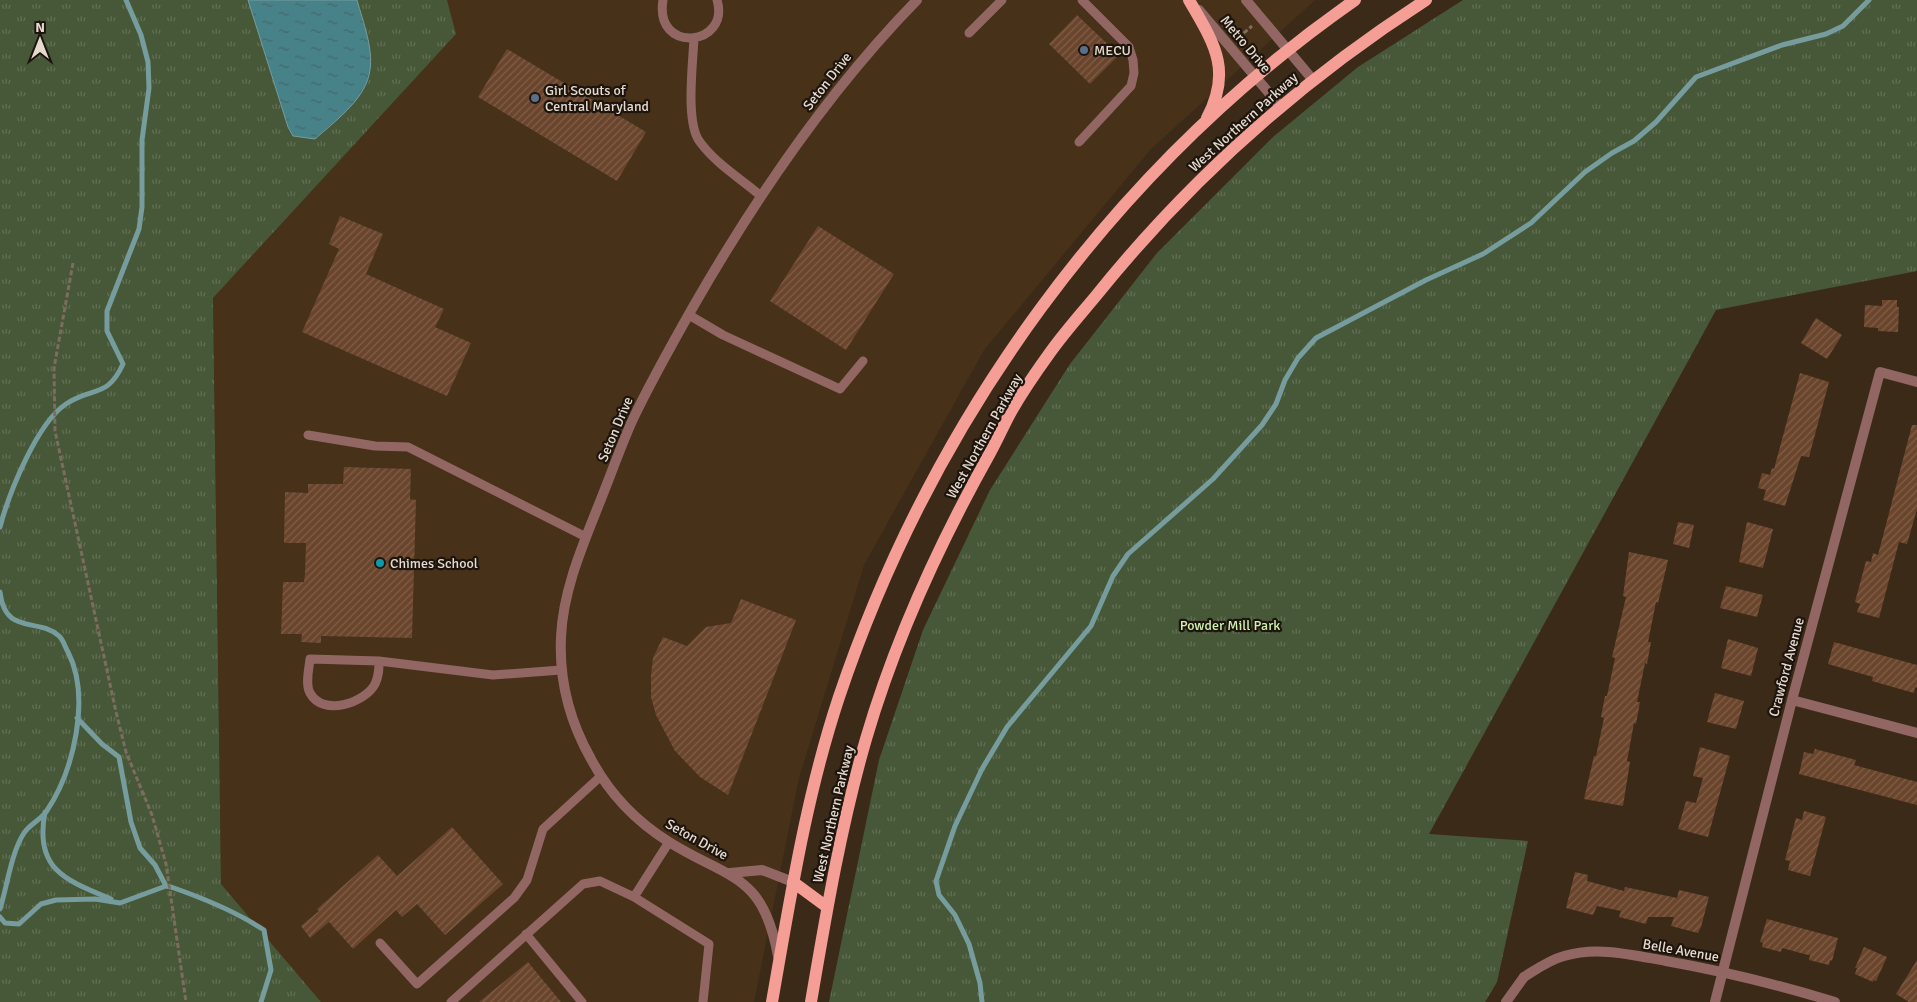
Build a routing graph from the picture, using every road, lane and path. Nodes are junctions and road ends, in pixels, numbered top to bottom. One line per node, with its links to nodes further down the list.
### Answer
1 (663, 0): 12 (lane)
2 (717, 0): 12 (lane)
3 (918, 0): 20 (street, Seton Drive)
4 (1002, 0): 11 (lane)
5 (1082, 0): 19 (lane)
6 (1190, 0): 15 (street, Metro Drive); 18 (main road)
7 (1246, 0): 14 (street, Metro Drive)
8 (1355, 0): 14 (main road, West Northern Parkway)
9 (1426, 0): 16 (main road, West Northern Parkway)
10 (1254, 24): 13 (path)
11 (969, 34)
12 (694, 38): 20 (lane)
13 (1238, 38)
14 (1288, 48): 15 (main road, West Northern Parkway); 16 (street, Metro Drive)
15 (1256, 76): 17 (street, Metro Drive); 18 (main road, West Northern Parkway)
16 (1313, 80): 17 (main road, West Northern Parkway)
17 (1280, 106): 36 (main road, West Northern Parkway)
18 (1203, 125): 34 (main road, West Northern Parkway)
19 (1079, 142)
20 (761, 196): 22 (street, Seton Drive)
21 (73, 263): 41 (path)
22 (689, 315): 23 (lane); 26 (street, Seton Drive)
23 (863, 361)
24 (1917, 382): 29 (street, Crawford Avenue)
25 (308, 435): 26 (lane)
26 (586, 537): 28 (street, Seton Drive)
27 (379, 661): 27 (lane); 28 (lane)
28 (561, 670): 31 (street, Seton Drive)
29 (1792, 700): 30 (street); 40 (street, Crawford Avenue)
30 (1917, 733)
31 (601, 776): 32 (street, Seton Drive); 38 (lane)
32 (669, 842): 33 (street, Seton Drive); 35 (lane)
33 (730, 873): 34 (street, Seton Drive); 39 (street, Seton Drive)
34 (793, 882): 36 (main road); 39 (main road, West Northern Parkway)
35 (634, 897): 37 (lane); 44 (lane)
36 (827, 907): 46 (main road, West Northern Parkway)
37 (526, 934): 42 (lane); 43 (lane)
38 (380, 943)
39 (779, 962): 45 (main road, West Northern Parkway)
40 (1722, 971): 47 (street, Belle Avenue); 48 (street, Crawford Avenue); 49 (street, Belle Avenue)
41 (186, 1002)
42 (451, 1002)
43 (582, 1002)
44 (703, 1002)
45 (772, 1002)
46 (810, 1002)
47 (1506, 1002)
48 (1715, 1002)
49 (1835, 1002)

